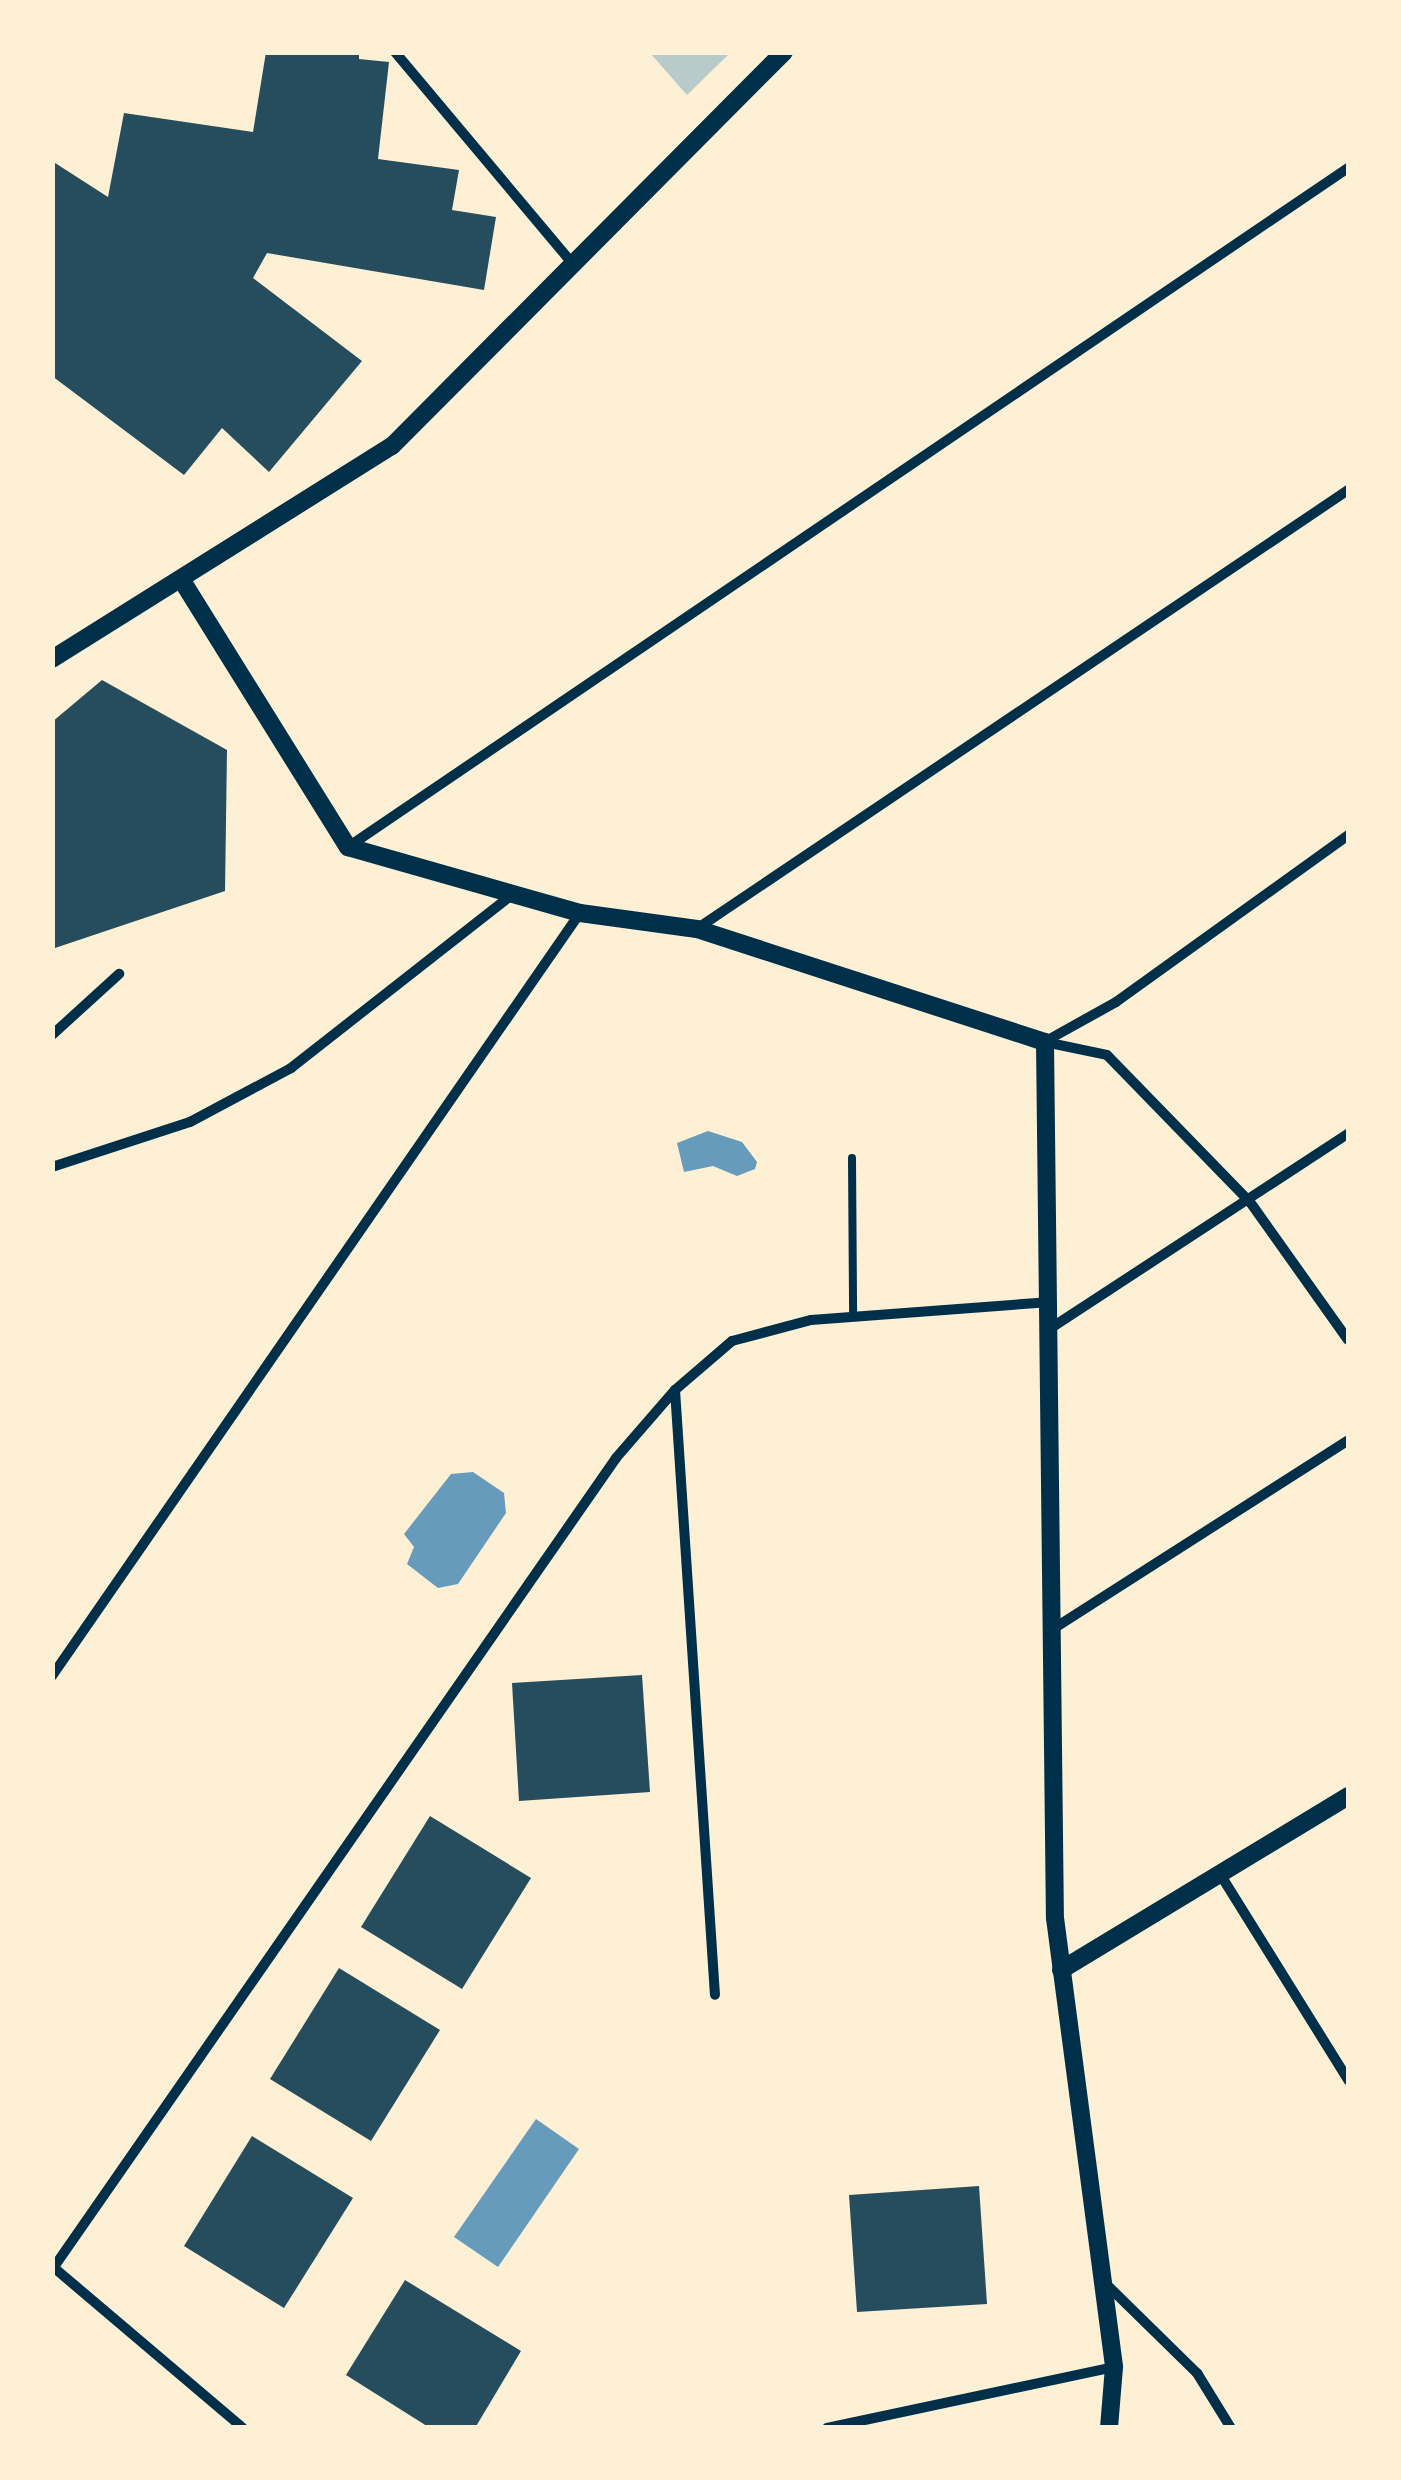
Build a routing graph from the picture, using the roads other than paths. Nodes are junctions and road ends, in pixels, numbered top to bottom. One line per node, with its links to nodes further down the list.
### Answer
1 (396, 52): 4 (street)
2 (784, 52): 4 (street)
3 (1348, 168): 9 (street)
4 (574, 264): 6 (street)
5 (1348, 490): 12 (street)
6 (181, 580): 7 (street); 9 (street)
7 (55, 657)
8 (1348, 834): 15 (street)
9 (348, 847): 10 (street)
10 (510, 896): 11 (street); 18 (street)
11 (580, 913): 12 (street); 27 (street)
12 (697, 929): 15 (street)
13 (119, 974): 14 (street)
14 (52, 1035)
15 (1045, 1042): 19 (street); 20 (street)
16 (1348, 1134): 19 (street)
17 (852, 1158): 21 (lane)
18 (52, 1166)
19 (1250, 1202): 22 (street); 23 (street)
20 (1050, 1302): 21 (street); 22 (street)
21 (853, 1317): 24 (street)
22 (1051, 1328): 26 (street)
23 (1348, 1340)
24 (675, 1390): 31 (street); 33 (street)
25 (1348, 1440): 26 (street)
26 (1053, 1629): 30 (street)
27 (52, 1676)
28 (1348, 1796): 29 (street)
29 (1220, 1874): 30 (street); 32 (street)
30 (1060, 1970): 34 (street)
31 (714, 1995)
32 (1348, 2080)
33 (53, 2266): 36 (street)
34 (1102, 2280): 35 (street); 39 (street)
35 (1114, 2367): 37 (street); 38 (street)
36 (243, 2428)
37 (826, 2428)
38 (1109, 2428)
39 (1230, 2428)

